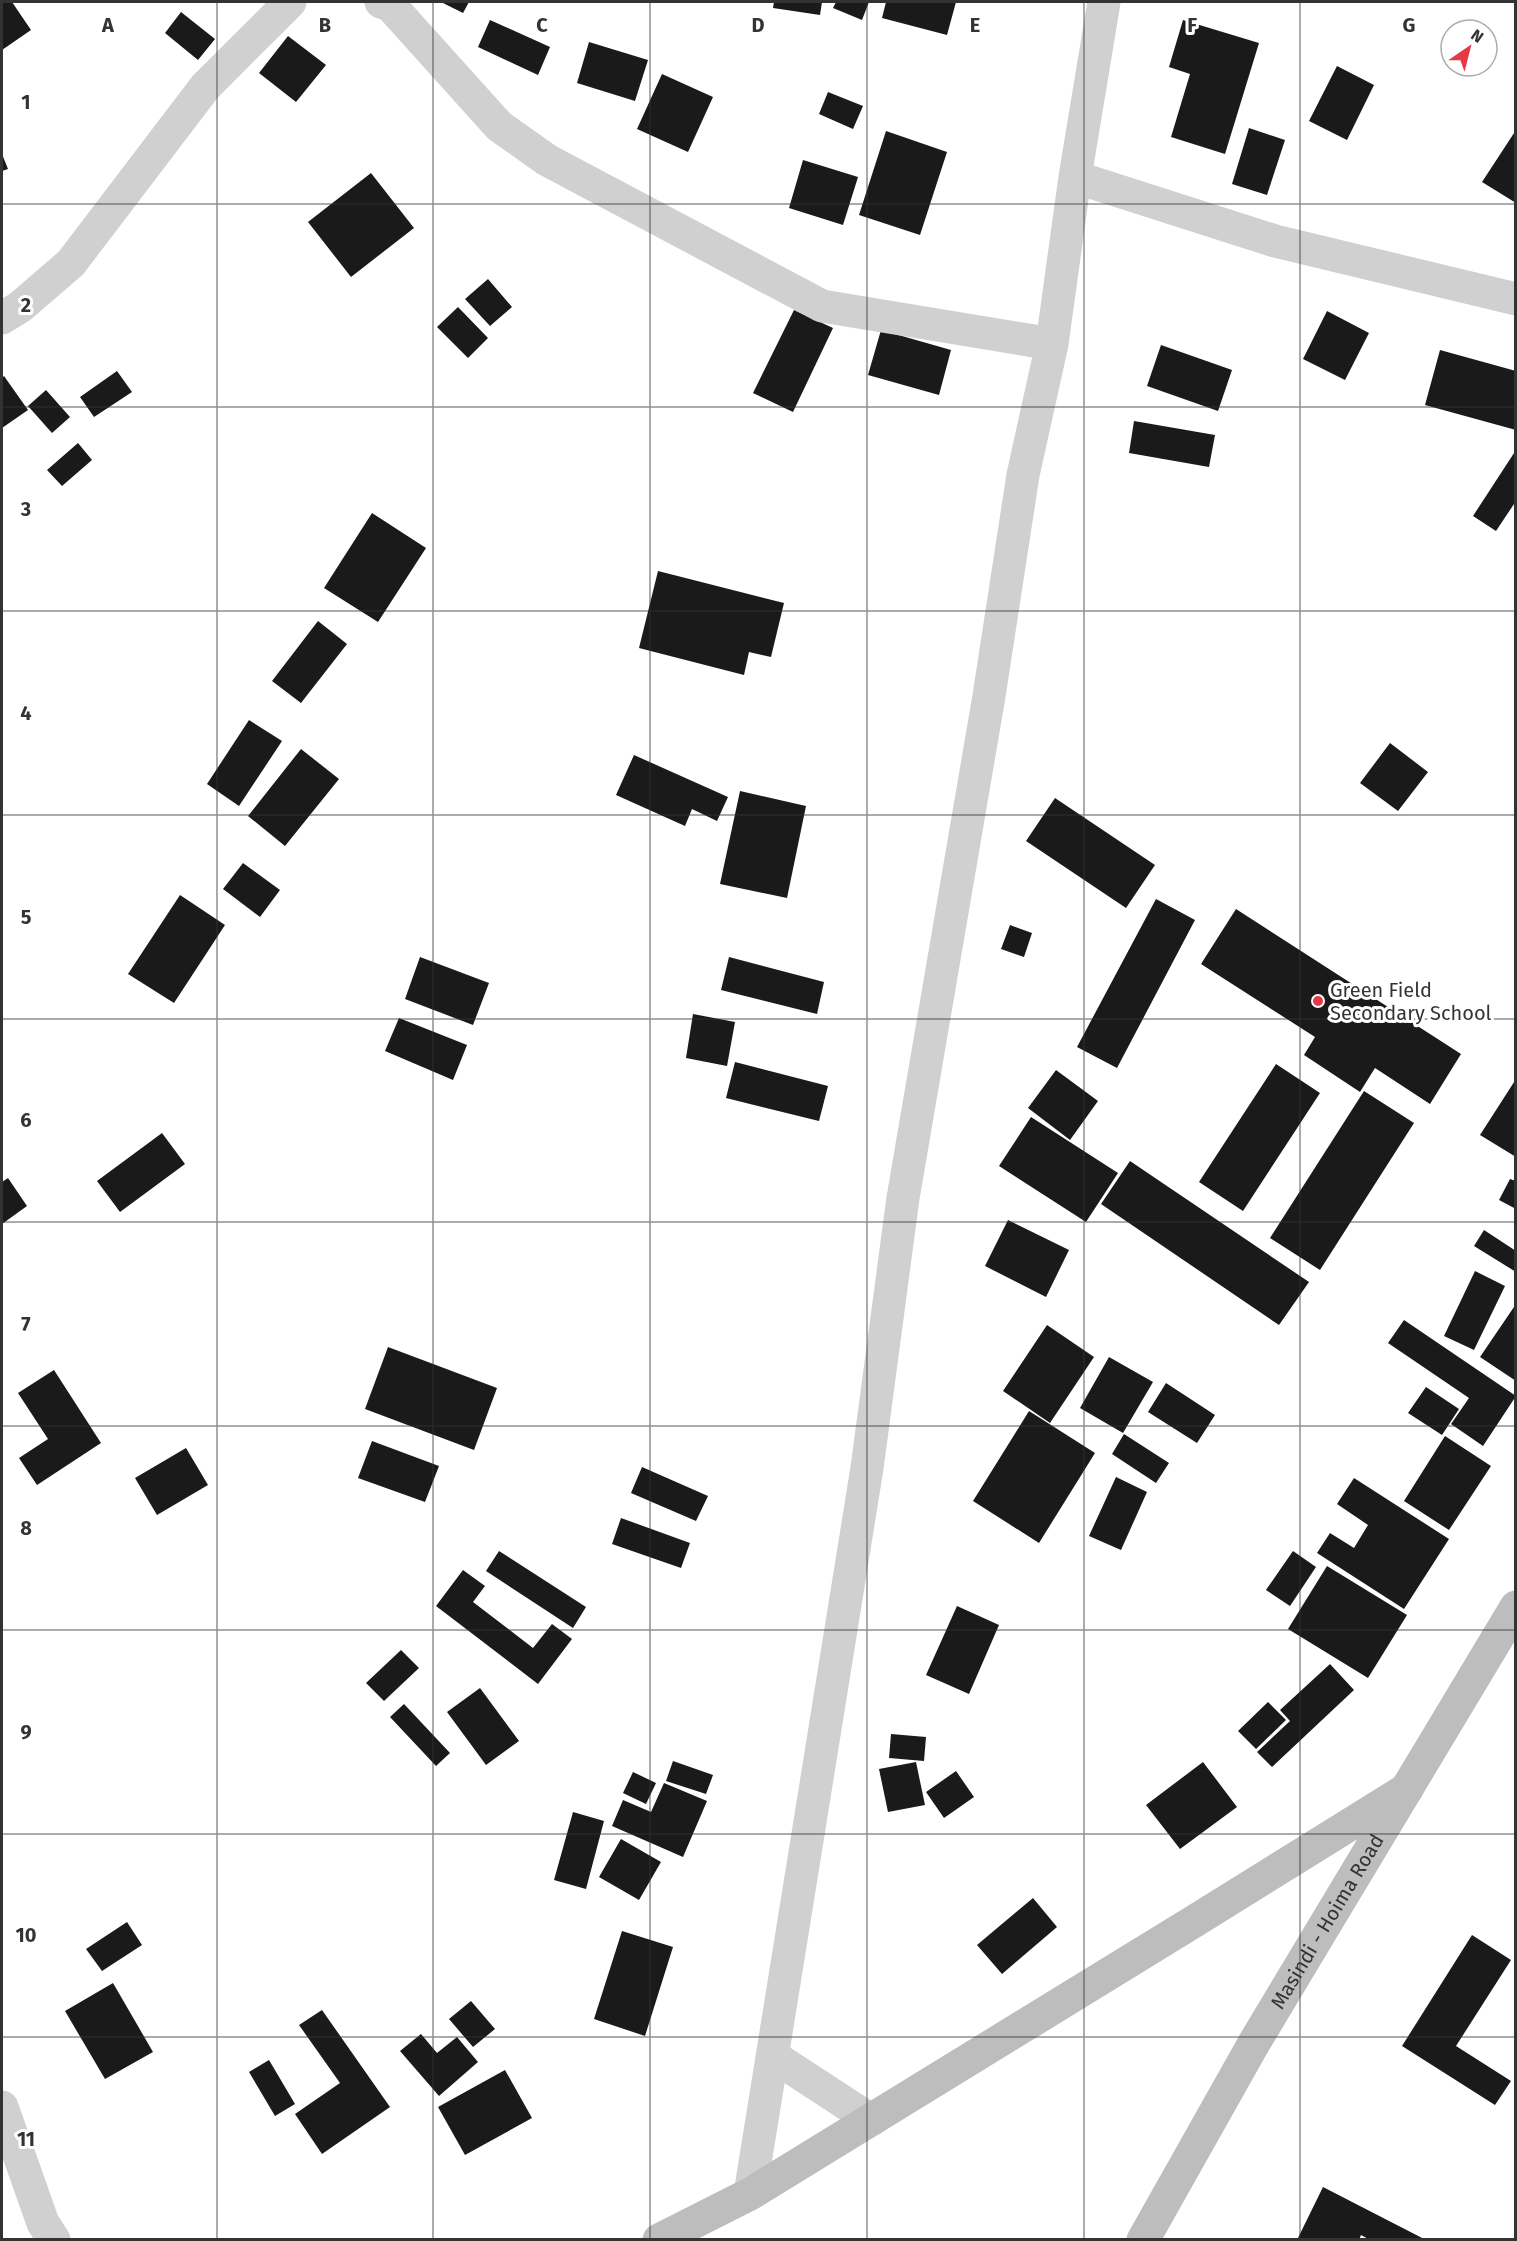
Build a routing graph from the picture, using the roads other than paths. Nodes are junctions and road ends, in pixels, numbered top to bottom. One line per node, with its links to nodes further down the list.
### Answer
1 (290, 2): 6 (street)
2 (381, 2): 7 (street)
3 (1104, 2): 4 (street)
4 (1075, 177): 5 (street); 7 (street)
5 (1515, 299)
6 (2, 318)
7 (1052, 344): 10 (street)
8 (1515, 1607): 9 (street, Masindi - Hoima Road)
9 (1407, 1789): 12 (street); 16 (street, Masindi - Hoima Road)
10 (773, 2056): 12 (street); 13 (street)
11 (2, 2107): 14 (street)
12 (871, 2120): 13 (street)
13 (750, 2194): 15 (street)
14 (54, 2240)
15 (659, 2240)
16 (1143, 2240)

